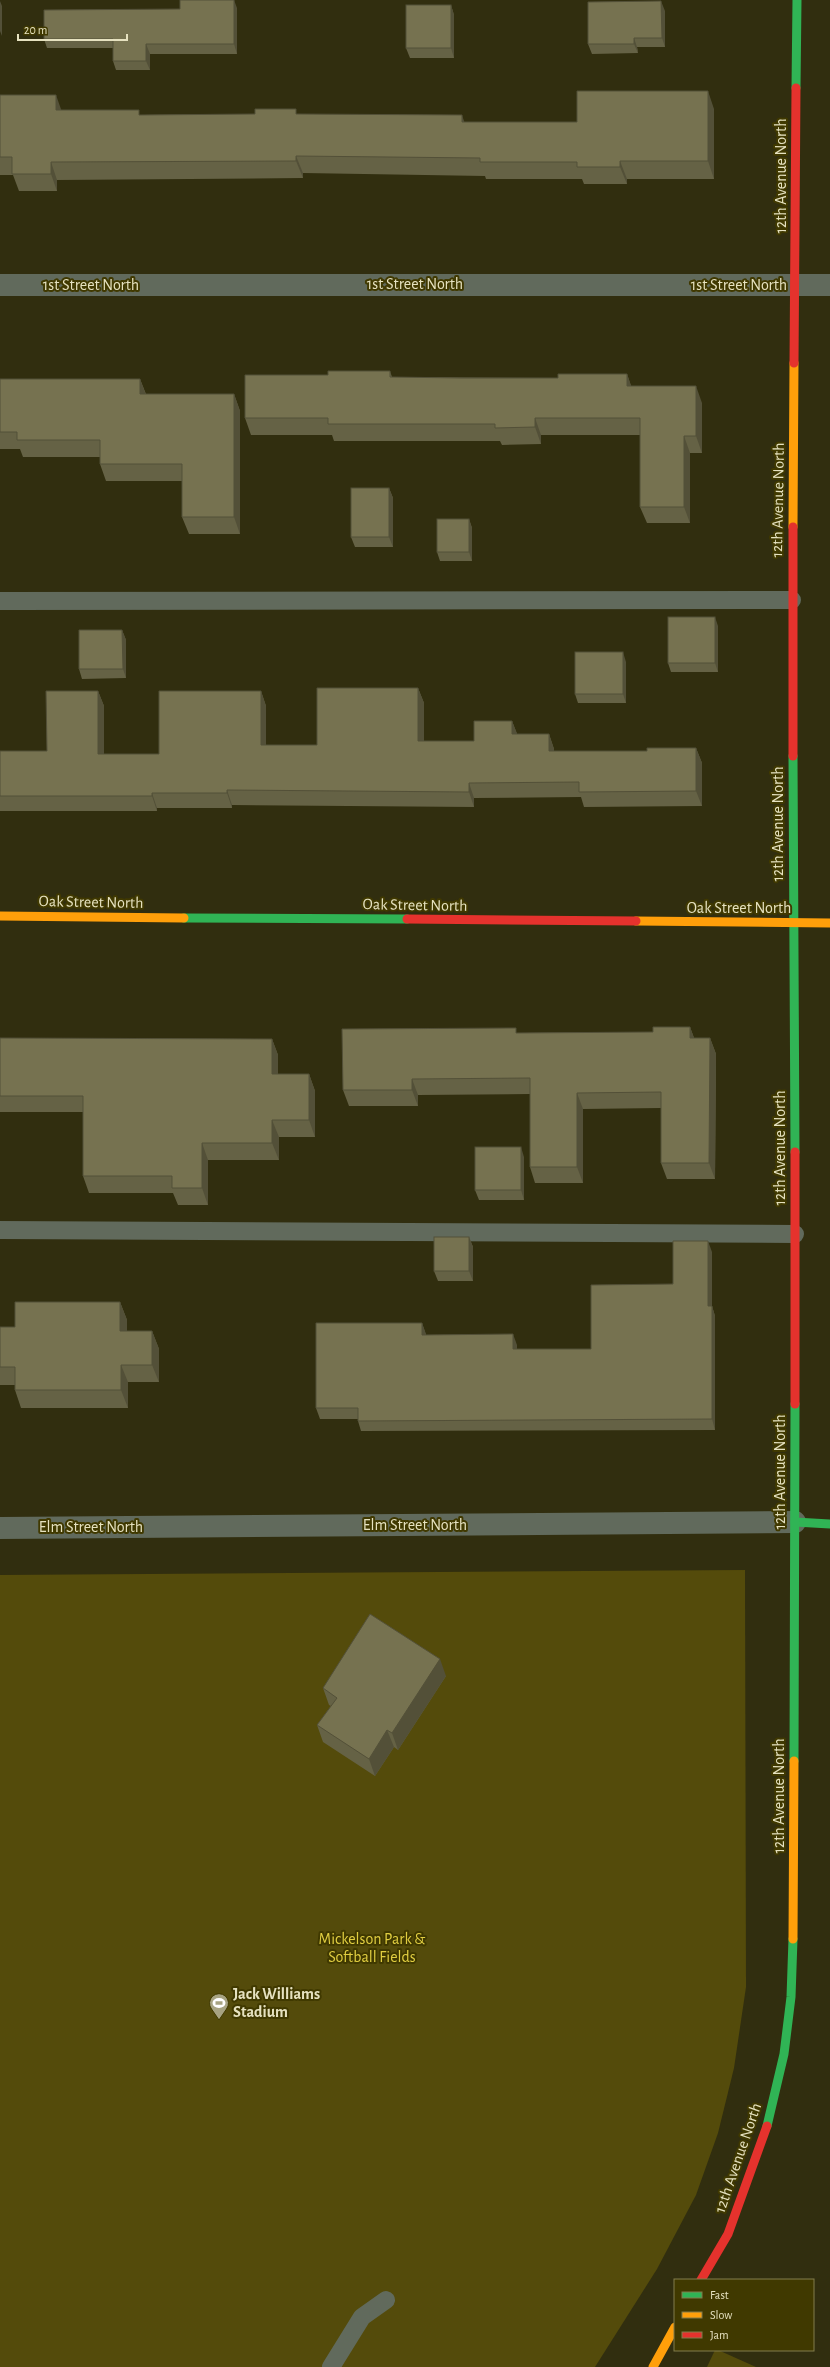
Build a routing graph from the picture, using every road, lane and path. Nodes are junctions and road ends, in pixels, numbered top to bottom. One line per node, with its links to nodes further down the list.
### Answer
1 (797, 0): 3 (main road, 12th Avenue North)
2 (0, 285): 3 (street, 1st Street North)
3 (795, 285): 4 (street, 1st Street North); 5 (main road, 12th Avenue North)
4 (830, 285)
5 (792, 600): 6 (lane); 8 (main road, 12th Avenue North)
6 (0, 601)
7 (0, 916): 8 (main road, Oak Street North)
8 (793, 923): 9 (main road, Oak Street North); 11 (main road, 12th Avenue North)
9 (830, 923)
10 (0, 1230): 11 (lane)
11 (795, 1234): 12 (main road, 12th Avenue North)
12 (795, 1522): 13 (main road, Elm Street North); 14 (street, Elm Street North); 15 (main road, 12th Avenue North)
13 (830, 1524)
14 (0, 1528)
15 (703, 2279)
16 (386, 2300): 18 (lane)
17 (674, 2329): 19 (main road)
18 (331, 2367)
19 (652, 2367)

